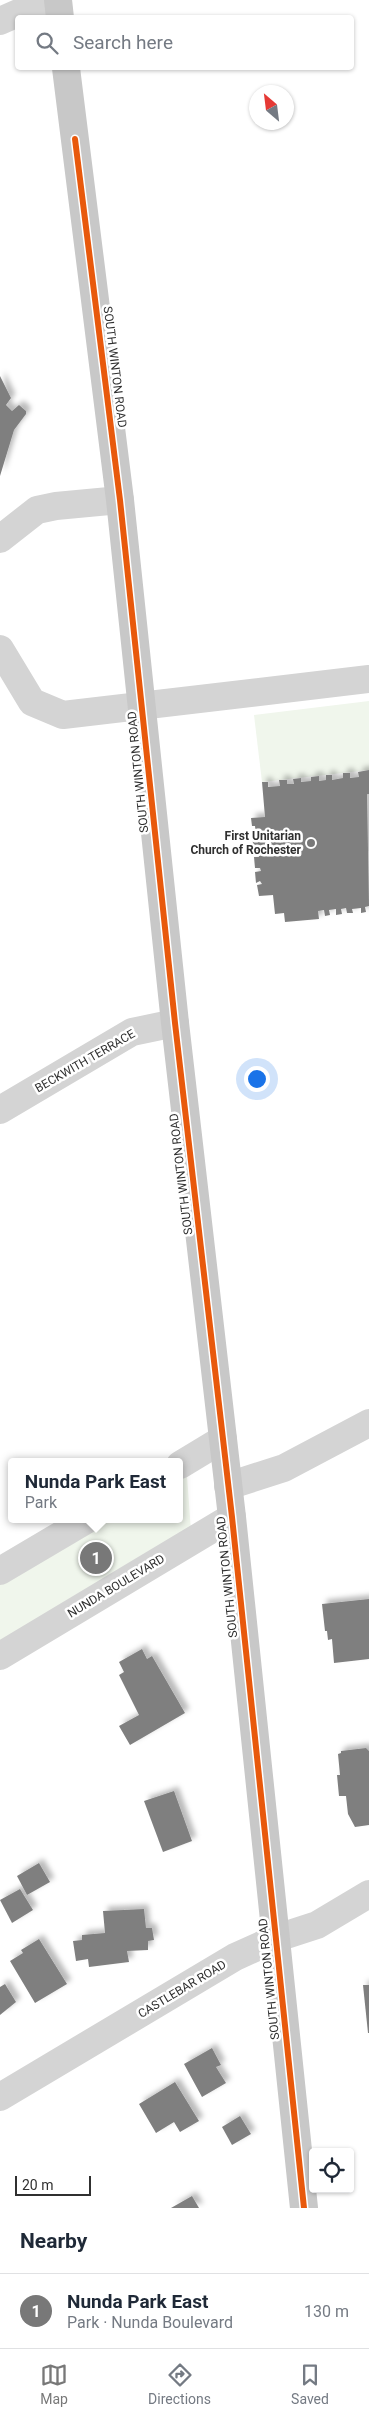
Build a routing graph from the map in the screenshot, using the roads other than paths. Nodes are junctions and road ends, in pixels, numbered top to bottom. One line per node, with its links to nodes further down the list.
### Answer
1 (48, 0): 4 (street)
2 (58, 0): 3 (main road)
3 (60, 15)
4 (0, 21)
5 (66, 70): 6 (main road, SOUTH WINTON ROAD)
6 (120, 500): 7 (street); 10 (main road, SOUTH WINTON ROAD)
7 (0, 539)
8 (0, 649): 10 (street)
9 (369, 679): 10 (street)
10 (142, 705): 11 (main road, SOUTH WINTON ROAD)
11 (175, 1023): 12 (street, BECKWITH TERRACE); 14 (main road, SOUTH WINTON ROAD)
12 (0, 1110)
13 (369, 1423): 16 (street)
14 (223, 1440): 15 (street); 16 (main road, SOUTH WINTON ROAD)
15 (183, 1463)
16 (228, 1486): 17 (main road, SOUTH WINTON ROAD)
17 (232, 1517): 20 (street, NUNDA BOULEVARD); 22 (main road, SOUTH WINTON ROAD)
18 (81, 1523): 19 (street)
19 (0, 1571)
20 (0, 1656)
21 (369, 1894): 22 (street, CASTLEBAR ROAD)
22 (277, 1938): 23 (street, CASTLEBAR ROAD); 24 (main road, SOUTH WINTON ROAD)
23 (0, 2097)
24 (304, 2208)

